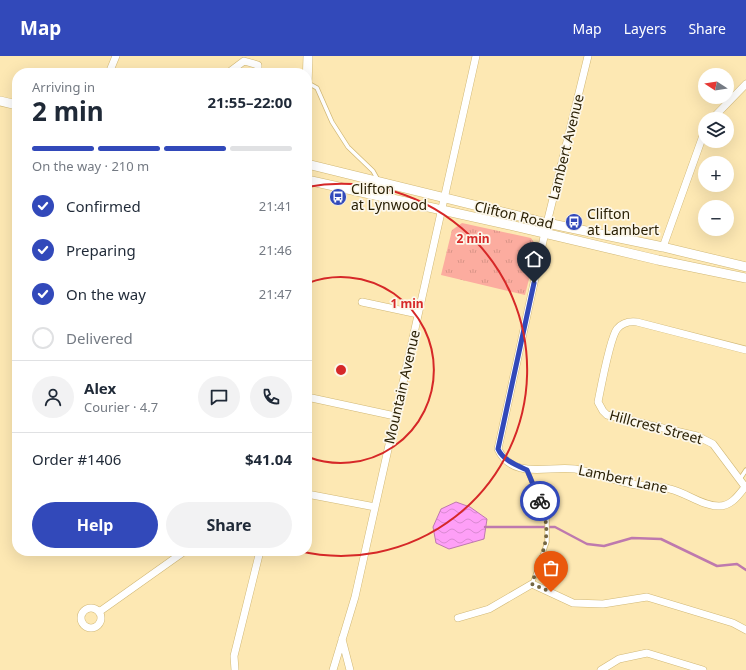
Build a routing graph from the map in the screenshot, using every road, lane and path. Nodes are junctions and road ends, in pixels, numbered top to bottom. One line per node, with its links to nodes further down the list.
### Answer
1 (116, 56): 5 (street)
2 (308, 56): 8 (main road)
3 (476, 56): 18 (street, Mountain Avenue)
4 (588, 56): 20 (street, Lambert Avenue)
5 (111, 68)
6 (235, 68): 7 (street)
7 (258, 68)
8 (308, 68)
9 (746, 84): 13 (street)
10 (312, 86): 17 (lane)
11 (0, 101): 12 (main road)
12 (12, 104)
13 (719, 112)
14 (698, 148): 22 (street)
15 (312, 165): 17 (main road, Clifton Road)
16 (312, 181): 19 (main road, Clifton Road)
17 (379, 183): 18 (main road, Clifton Road)
18 (444, 199): 19 (street, Mountain Avenue); 20 (main road, Clifton Road)
19 (442, 209): 21 (main road, Clifton Road); 26 (street, Mountain Avenue)
20 (547, 223): 21 (street, Lambert Avenue); 22 (main road, Clifton Road)
21 (545, 233): 24 (main road, Clifton Road); 30 (street, Lambert Avenue)
22 (662, 247): 23 (main road, Clifton Road)
23 (746, 267)
24 (746, 278)
25 (362, 302): 26 (street)
26 (418, 314): 29 (street, Mountain Avenue)
27 (746, 350): 33 (street, Hillcrest Street)
28 (312, 398): 29 (street)
29 (395, 416): 36 (street, Mountain Avenue)
30 (498, 449): 31 (street, Lambert Lane)
31 (527, 470): 34 (street, Lambert Lane); 39 (lane)
32 (746, 470): 33 (lane)
33 (739, 480): 34 (street, Hillcrest Street)
34 (745, 488)
35 (312, 495): 36 (street)
36 (375, 507): 43 (street, Mountain Avenue)
37 (178, 556): 40 (street)
38 (259, 556): 44 (street)
39 (532, 584): 41 (street); 42 (street)
40 (99, 612)
41 (458, 618)
42 (746, 630)
43 (342, 638): 45 (street, Mountain Avenue); 46 (street)
44 (235, 670)
45 (333, 670)
46 (350, 670)
47 (601, 670): 48 (street)
48 (703, 670)

